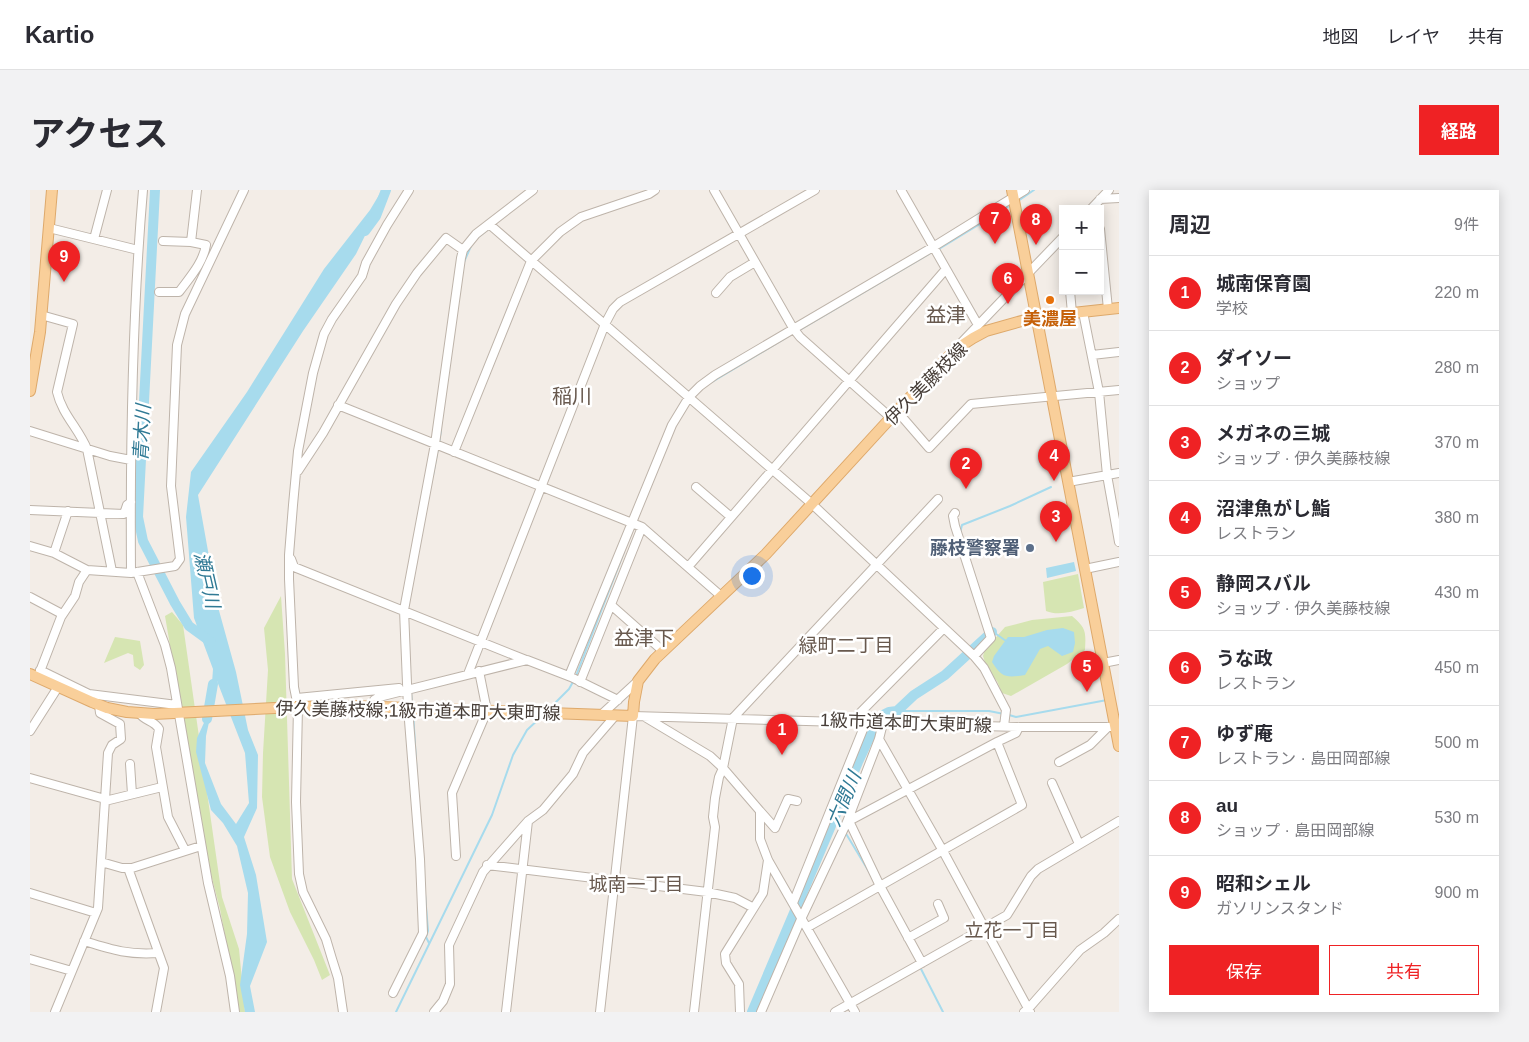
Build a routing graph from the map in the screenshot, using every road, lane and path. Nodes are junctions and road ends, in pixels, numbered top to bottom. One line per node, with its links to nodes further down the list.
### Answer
1 (52, 190): 18 (main road)
2 (107, 190): 20 (street)
3 (143, 190): 25 (street)
4 (198, 190): 22 (street)
5 (244, 190): 87 (street)
6 (409, 190): 62 (street)
7 (533, 190): 17 (street)
8 (655, 190): 28 (street)
9 (714, 190): 19 (street)
10 (815, 190): 19 (street)
11 (901, 190): 24 (street)
12 (1025, 190): 14 (street)
13 (1109, 190): 16 (street)
14 (1013, 194): 24 (street); 31 (main road)
15 (1119, 198): 16 (street)
16 (1099, 203)
17 (489, 224): 26 (street); 28 (street)
18 (49, 228): 20 (street); 39 (main road)
19 (739, 234): 29 (street); 41 (street)
20 (94, 239): 25 (street)
21 (163, 241): 22 (street)
22 (191, 242): 32 (street)
23 (1059, 242): 31 (street)
24 (933, 247): 30 (street); 43 (street)
25 (138, 250): 59 (street)
26 (463, 250): 53 (street); 56 (street)
27 (1102, 250): 36 (street)
28 (531, 260): 41 (street); 58 (street)
29 (755, 262): 33 (street); 43 (street)
30 (946, 268): 42 (street); 47 (street)
31 (1028, 274): 40 (main road); 42 (street)
32 (159, 292)
33 (716, 293)
34 (1070, 295): 38 (street)
35 (1119, 308): 36 (main road, 伊久美藤枝線)
36 (1108, 309): 37 (main road, 伊久美藤枝線)
37 (1083, 312): 38 (main road, 伊久美藤枝線); 46 (street)
38 (1072, 313): 40 (main road, 伊久美藤枝線)
39 (41, 315): 49 (main road); 57 (street)
40 (1036, 317): 44 (main road, 伊久美藤枝線); 52 (main road)
41 (605, 324): 51 (street); 65 (street)
42 (978, 326): 44 (street)
43 (793, 328): 47 (street); 51 (street)
44 (956, 349): 54 (main road, 伊久美藤枝線)
45 (1119, 352): 46 (street)
46 (1092, 355): 50 (street)
47 (849, 381): 54 (street); 60 (street)
48 (1119, 390): 50 (street)
49 (30, 391)
50 (1099, 392): 52 (street); 63 (street)
51 (690, 397): 60 (street); 75 (street)
52 (1052, 397): 54 (street); 64 (main road)
53 (338, 405): 56 (street); 62 (street)
54 (894, 414): 69 (main road, 伊久美藤枝線)
55 (30, 432): 57 (street)
56 (435, 444): 58 (street); 91 (street)
57 (88, 449): 59 (street); 72 (street)
58 (454, 452): 65 (street)
59 (131, 460): 68 (street)
60 (772, 469): 69 (street); 74 (street)
61 (1119, 473): 63 (street)
62 (297, 475): 80 (street)
63 (1107, 475): 64 (street); 77 (street)
64 (1068, 482): 84 (main road)
65 (541, 487): 75 (street); 94 (street)
66 (696, 487): 74 (street)
67 (938, 499): 82 (street)
68 (130, 502): 72 (street); 87 (street)
69 (812, 504): 82 (street); 88 (main road, 伊久美藤枝線)
70 (30, 510): 71 (street)
71 (68, 511): 72 (street); 79 (street)
72 (100, 513): 86 (street)
73 (955, 513): 96 (street)
74 (731, 517): 83 (street)
75 (632, 523): 76 (street); 103 (street)
76 (642, 527): 83 (street); 90 (street)
77 (1119, 542)
78 (30, 546): 79 (street)
79 (54, 553): 85 (street)
80 (289, 555): 91 (street); 110 (street)
81 (1119, 562): 84 (street)
82 (877, 565): 93 (street); 121 (street)
83 (688, 567): 88 (street)
84 (1085, 569): 99 (main road)
85 (87, 570): 86 (street); 92 (street)
86 (112, 571): 87 (street)
87 (134, 572): 114 (street)
88 (721, 596): 95 (main road, 伊久美藤枝線)
89 (30, 597): 92 (street)
90 (611, 605): 95 (street); 105 (street)
91 (404, 610): 94 (street); 107 (street)
92 (62, 614): 101 (street)
93 (944, 628): 96 (street); 122 (street)
94 (481, 641): 97 (street); 102 (street)
95 (663, 651): 104 (main road, 伊久美藤枝線)
96 (970, 654): 125 (street)
97 (526, 660): 100 (street); 103 (street)
98 (1119, 660): 99 (street)
99 (1103, 663): 109 (main road)
100 (479, 671): 102 (street); 115 (street)
101 (36, 674): 106 (main road, 伊久美藤枝線;1級市道本町大東町線); 114 (street)
102 (468, 674): 107 (street)
103 (570, 676): 105 (street)
104 (638, 681): 108 (street); 119 (main road, 伊久美藤枝線)
105 (580, 682): 108 (street)
106 (58, 687): 111 (main road, 伊久美藤枝線;1級市道本町大東町線); 128 (street)
107 (408, 689): 110 (street); 112 (street); 113 (street)
108 (618, 700): 117 (street)
109 (1113, 700): 127 (main road)
110 (298, 702): 112 (main road, 伊久美藤枝線;1級市道本町大東町線, bridge); 114 (main road, 伊久美藤枝線;1級市道本町大東町線); 180 (street)
111 (99, 705): 116 (main road, 伊久美藤枝線;1級市道本町大東町線); 140 (street)
112 (372, 707): 113 (main road, 伊久美藤枝線;1級市道本町大東町線, bridge)
113 (408, 708): 115 (main road, 伊久美藤枝線;1級市道本町大東町線); 174 (street)
114 (178, 710): 116 (main road, 伊久美藤枝線;1級市道本町大東町線); 147 (street)
115 (487, 711): 117 (main road, 伊久美藤枝線;1級市道本町大東町線); 150 (street)
116 (140, 714): 137 (street)
117 (600, 715): 118 (main road, 伊久美藤枝線;1級市道本町大東町線)
118 (615, 716): 119 (main road, 伊久美藤枝線;1級市道本町大東町線); 143 (street)
119 (633, 716): 120 (street, 1級市道本町大東町線); 156 (street)
120 (645, 716): 121 (street, 1級市道本町大東町線); 134 (street)
121 (734, 718): 122 (street, 1級市道本町大東町線); 134 (street)
122 (852, 721): 123 (street, 1級市道本町大東町線)
123 (866, 722): 124 (street, 1級市道本町大東町線); 160 (street)
124 (883, 723): 125 (street, 1級市道本町大東町線); 129 (street)
125 (1004, 726): 126 (street, 1級市道本町大東町線)
126 (1019, 727): 127 (street, 1級市道本町大東町線); 130 (street)
127 (1114, 727): 131 (main road); 132 (street)
128 (30, 731)
129 (879, 739): 138 (street); 144 (street)
130 (997, 742): 138 (street); 149 (street)
131 (1119, 746)
132 (1059, 762)
133 (130, 764): 139 (street)
134 (723, 768): 142 (street); 158 (street)
135 (30, 778): 140 (street)
136 (1052, 783): 146 (street)
137 (162, 787): 139 (street); 148 (street)
138 (907, 789): 144 (street); 149 (street)
139 (132, 794): 140 (street)
140 (105, 800): 152 (street)
141 (797, 801): 142 (street)
142 (760, 811): 151 (street)
143 (528, 821): 153 (street); 155 (street)
144 (848, 821): 157 (street); 164 (street)
145 (1119, 821): 146 (street)
146 (1079, 844): 167 (street)
147 (202, 846): 148 (street); 179 (street)
148 (185, 850): 154 (street)
149 (942, 851): 157 (street); 167 (street)
150 (456, 856)
151 (768, 860): 160 (street); 162 (street)
152 (102, 862): 154 (street); 163 (street)
153 (487, 865): 155 (street); 181 (street)
154 (128, 868): 170 (street)
155 (522, 870): 156 (street); 182 (street)
156 (615, 881): 158 (street); 183 (street)
157 (880, 886): 166 (street); 168 (street)
158 (707, 892): 162 (street); 184 (street)
159 (30, 893): 163 (street)
160 (793, 903): 164 (street)
161 (938, 904): 168 (street)
162 (752, 907): 185 (street)
163 (96, 912): 169 (street)
164 (802, 917): 166 (street); 186 (street)
165 (1118, 923): 176 (street)
166 (808, 927): 175 (street)
167 (983, 928): 172 (street); 176 (street)
168 (908, 938): 172 (street)
169 (84, 941): 170 (street); 173 (street)
170 (158, 953): 178 (street)
171 (30, 959): 173 (street)
172 (922, 963): 175 (street)
173 (72, 971): 177 (street)
174 (393, 993)
175 (850, 1004): 187 (street); 188 (street)
176 (1027, 1011)
177 (55, 1012)
178 (156, 1012)
179 (235, 1012)
180 (343, 1012)
181 (434, 1012)
182 (506, 1012)
183 (600, 1012)
184 (694, 1012)
185 (740, 1012)
186 (761, 1012)
187 (835, 1012)
188 (855, 1012)

